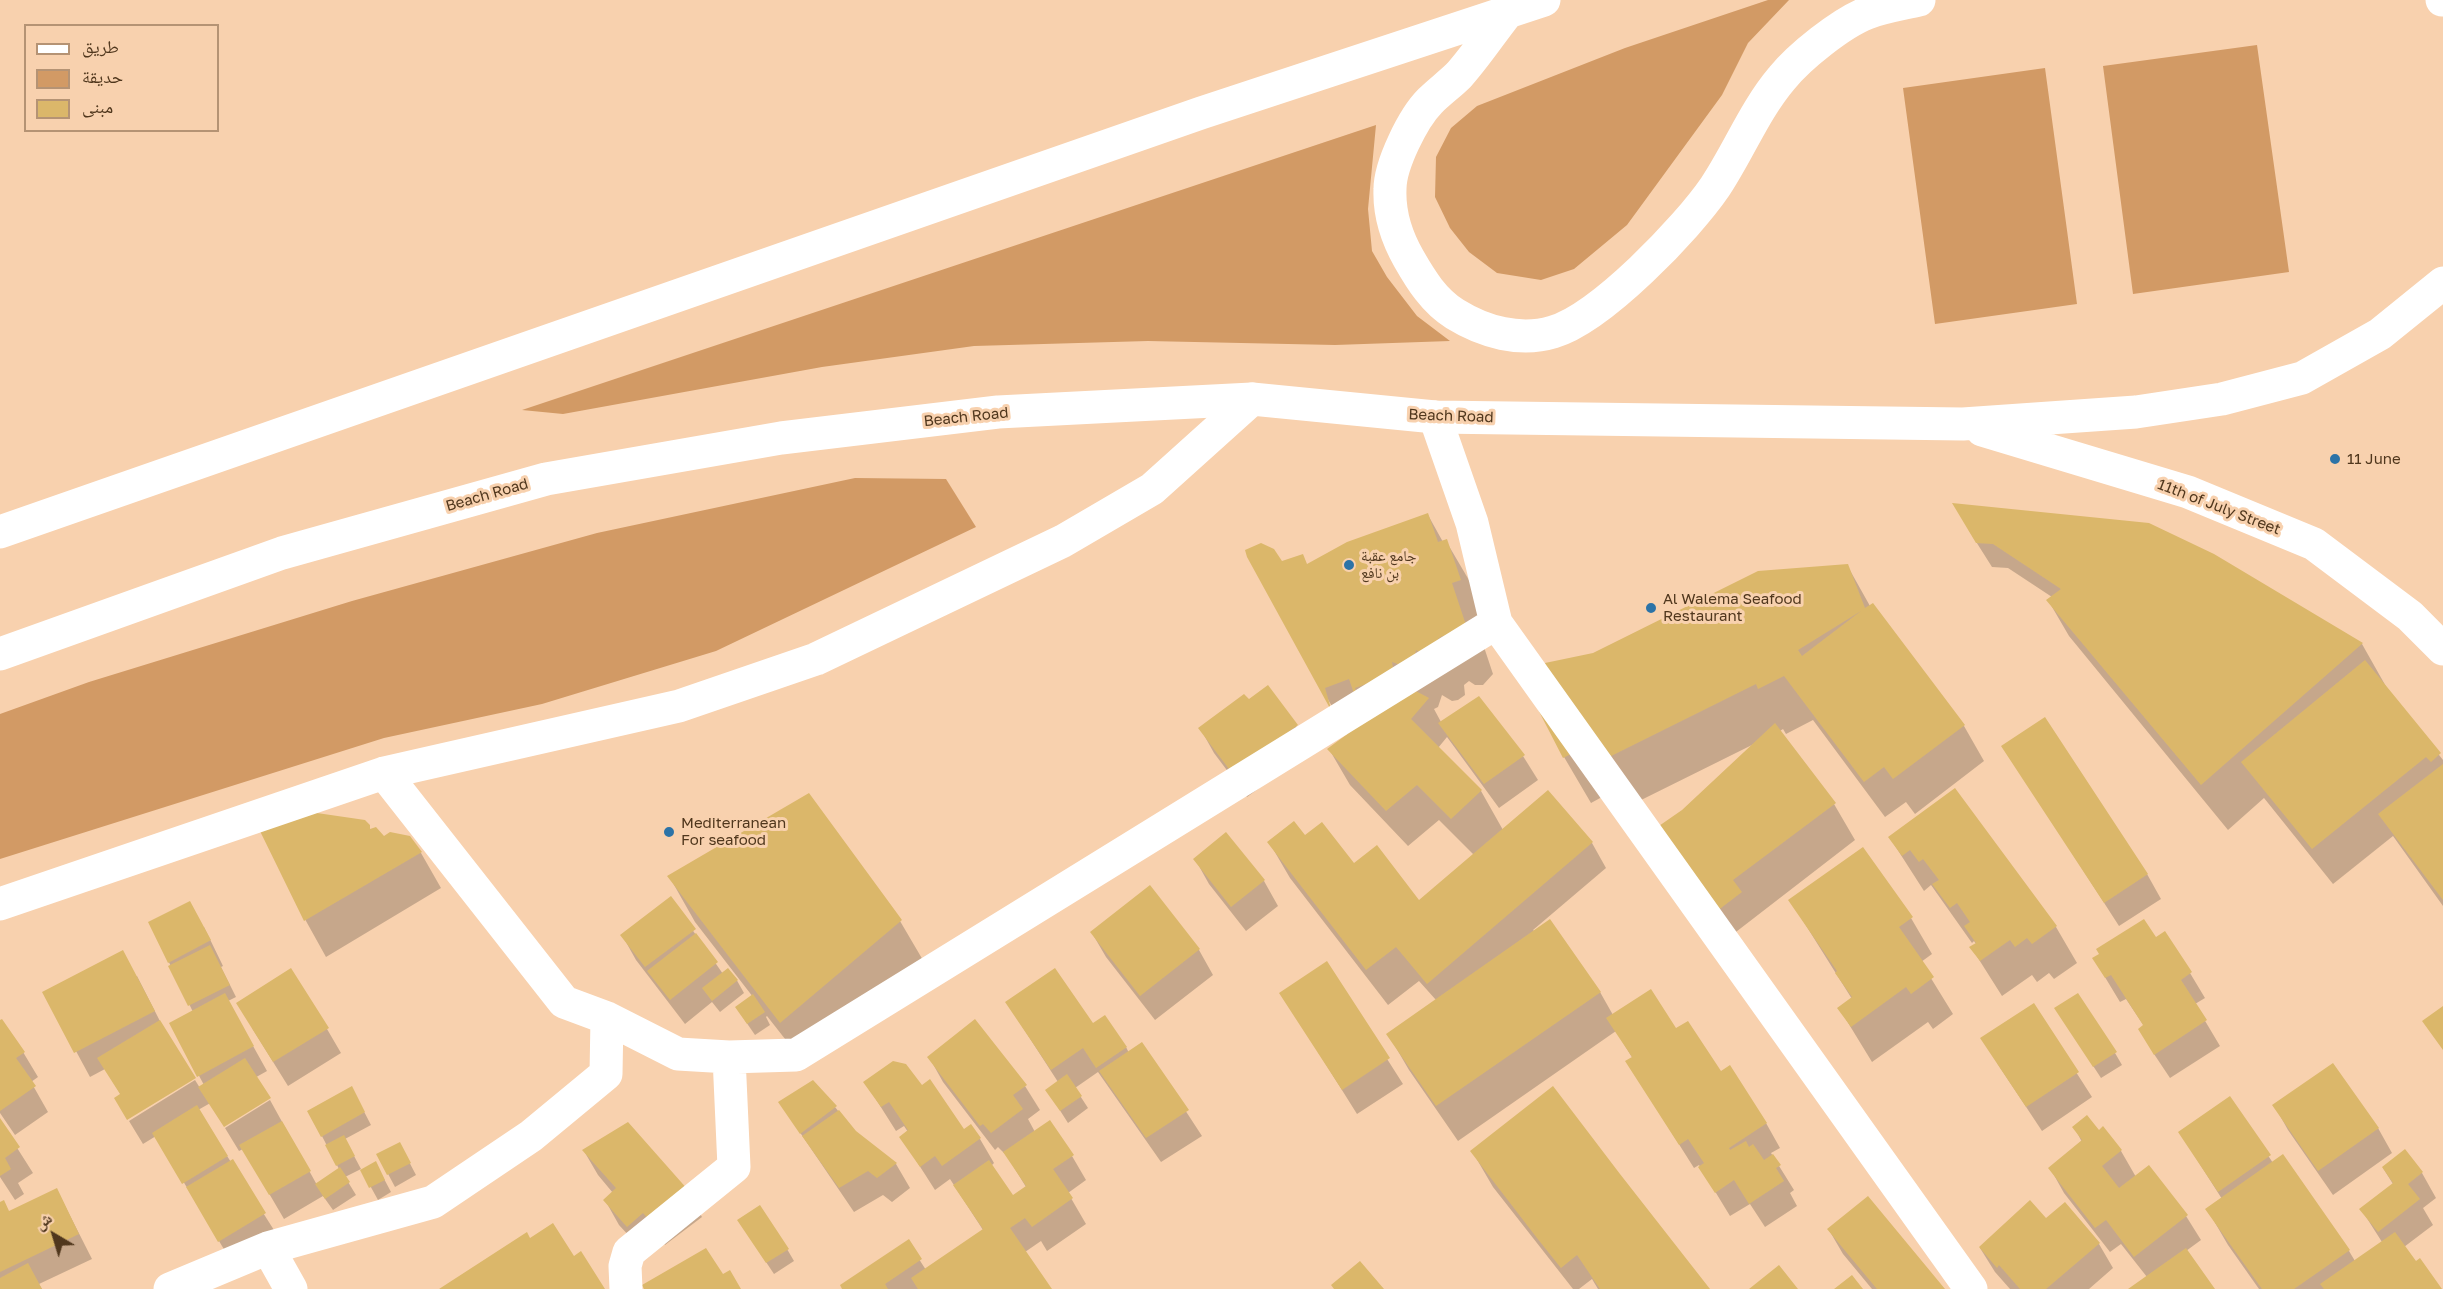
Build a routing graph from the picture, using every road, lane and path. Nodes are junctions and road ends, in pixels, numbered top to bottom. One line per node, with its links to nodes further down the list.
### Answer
1 (1544, 0): 3 (main road)
2 (1919, 0): 3 (main road)
3 (1507, 13): 8 (main road)
4 (2443, 282): 7 (main road)
5 (1252, 399): 6 (main road, Beach Road); 11 (main road, Beach Road); 12 (main road)
6 (1435, 417): 7 (main road, Beach Road); 9 (main road)
7 (1963, 424): 10 (main road, 11th of July Street)
8 (0, 532)
9 (1496, 623): 15 (main road); 20 (main road)
10 (2443, 649)
11 (0, 654)
12 (384, 773): 13 (main road); 14 (main road)
13 (0, 904)
14 (607, 1018): 15 (main road); 16 (main road)
15 (729, 1057): 19 (main road)
16 (268, 1248): 17 (main road); 18 (main road)
17 (170, 1289)
18 (291, 1289)
19 (626, 1289)
20 (1971, 1289)

